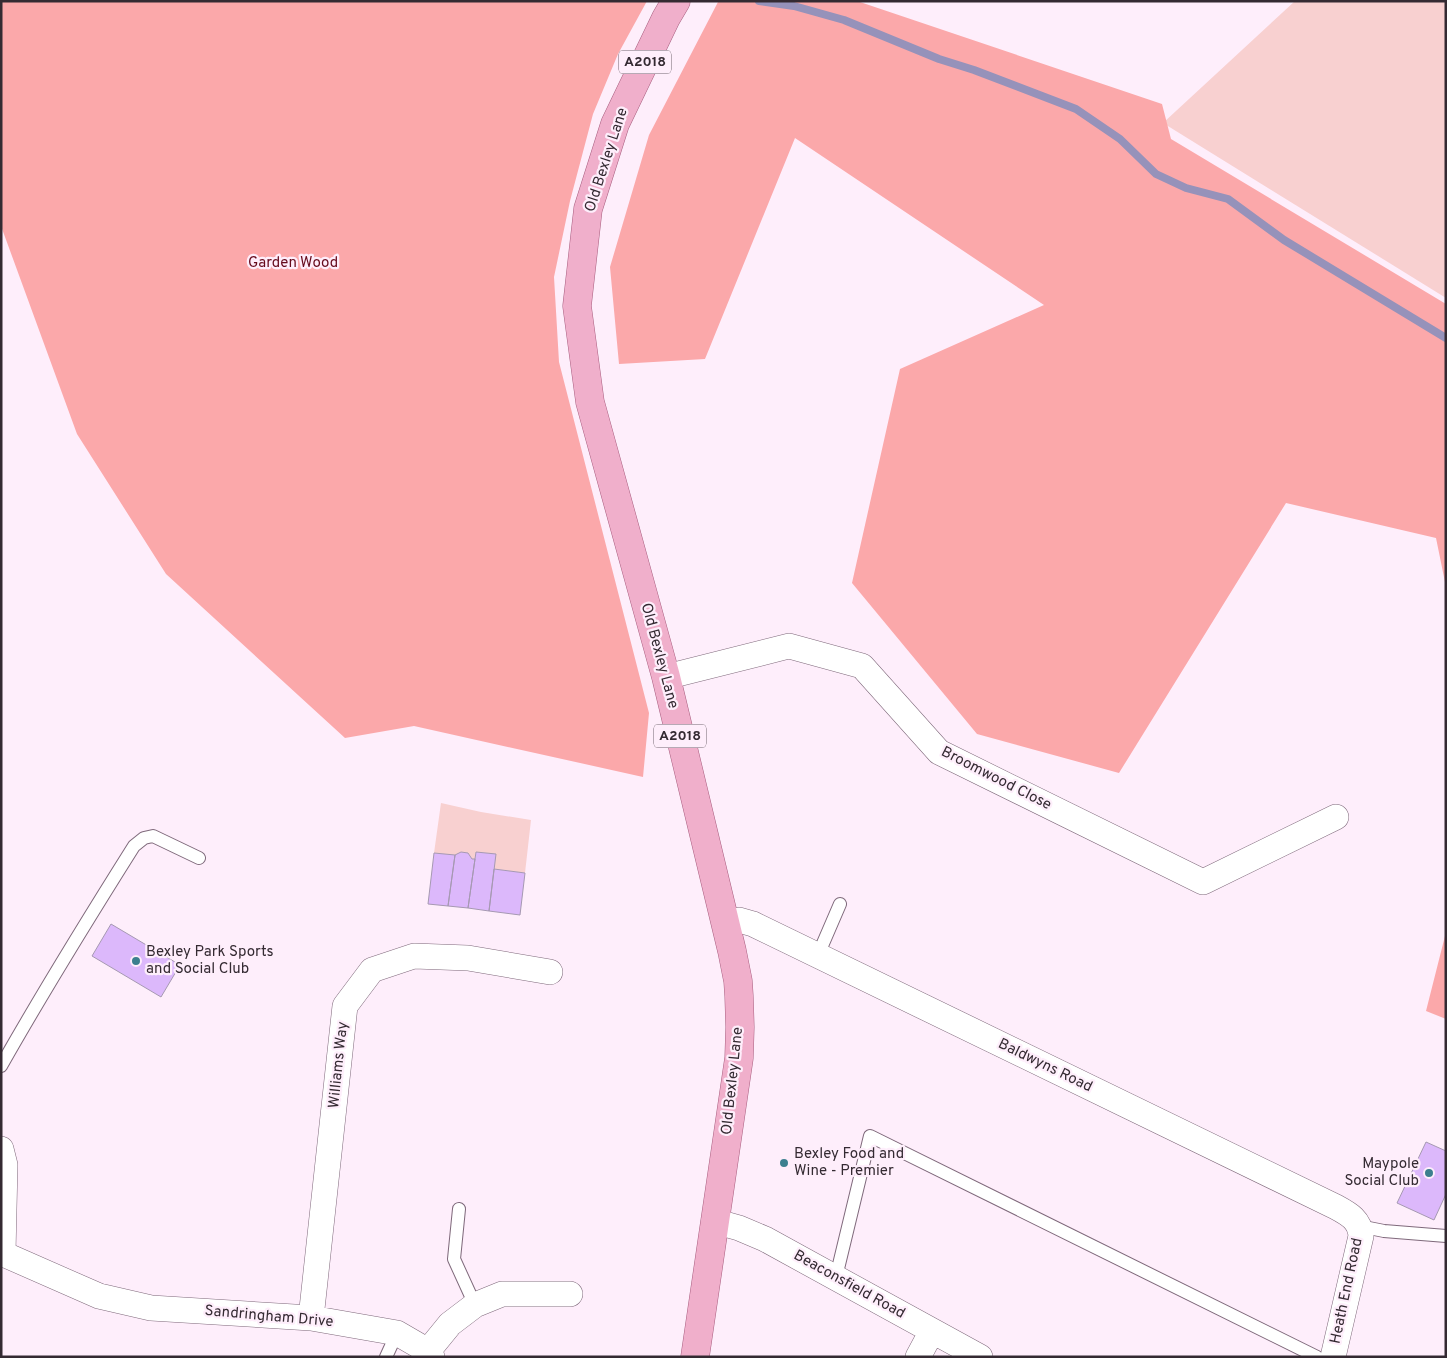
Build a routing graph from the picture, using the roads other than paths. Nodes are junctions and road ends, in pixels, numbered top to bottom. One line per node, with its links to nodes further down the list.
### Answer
1 (676, 1): 2 (main road, Old Bexley Lane / A2018)
2 (666, 677): 3 (street, Broomwood Close); 6 (main road, Old Bexley Lane / A2018)
3 (1336, 818)
4 (199, 858): 9 (lane)
5 (840, 904): 7 (lane)
6 (726, 922): 7 (street, Baldwyns Road); 12 (main road, Old Bexley Lane / A2018)
7 (818, 955): 13 (street, Baldwyns Road)
8 (550, 972): 19 (street, Williams Way)
9 (1, 1066)
10 (1, 1149): 15 (street)
11 (459, 1209): 18 (lane)
12 (714, 1221): 16 (street, Beaconsfield Road); 24 (main road, Old Bexley Lane / A2018)
13 (1359, 1226): 14 (lane); 28 (street, Heath End Road)
14 (1446, 1236)
15 (2, 1253): 19 (street, Sandringham Drive)
16 (836, 1277): 20 (street, Beaconsfield Road); 27 (lane)
17 (570, 1294): 18 (street)
18 (475, 1305): 22 (street)
19 (311, 1318): 21 (street, Sandringham Drive)
20 (932, 1331): 25 (street); 26 (street, Beaconsfield Road)
21 (397, 1333): 22 (street, Sandringham Drive); 23 (lane)
22 (430, 1354)
23 (386, 1357)
24 (695, 1357)
25 (918, 1357)
26 (980, 1357)
27 (1317, 1357)
28 (1333, 1357)

